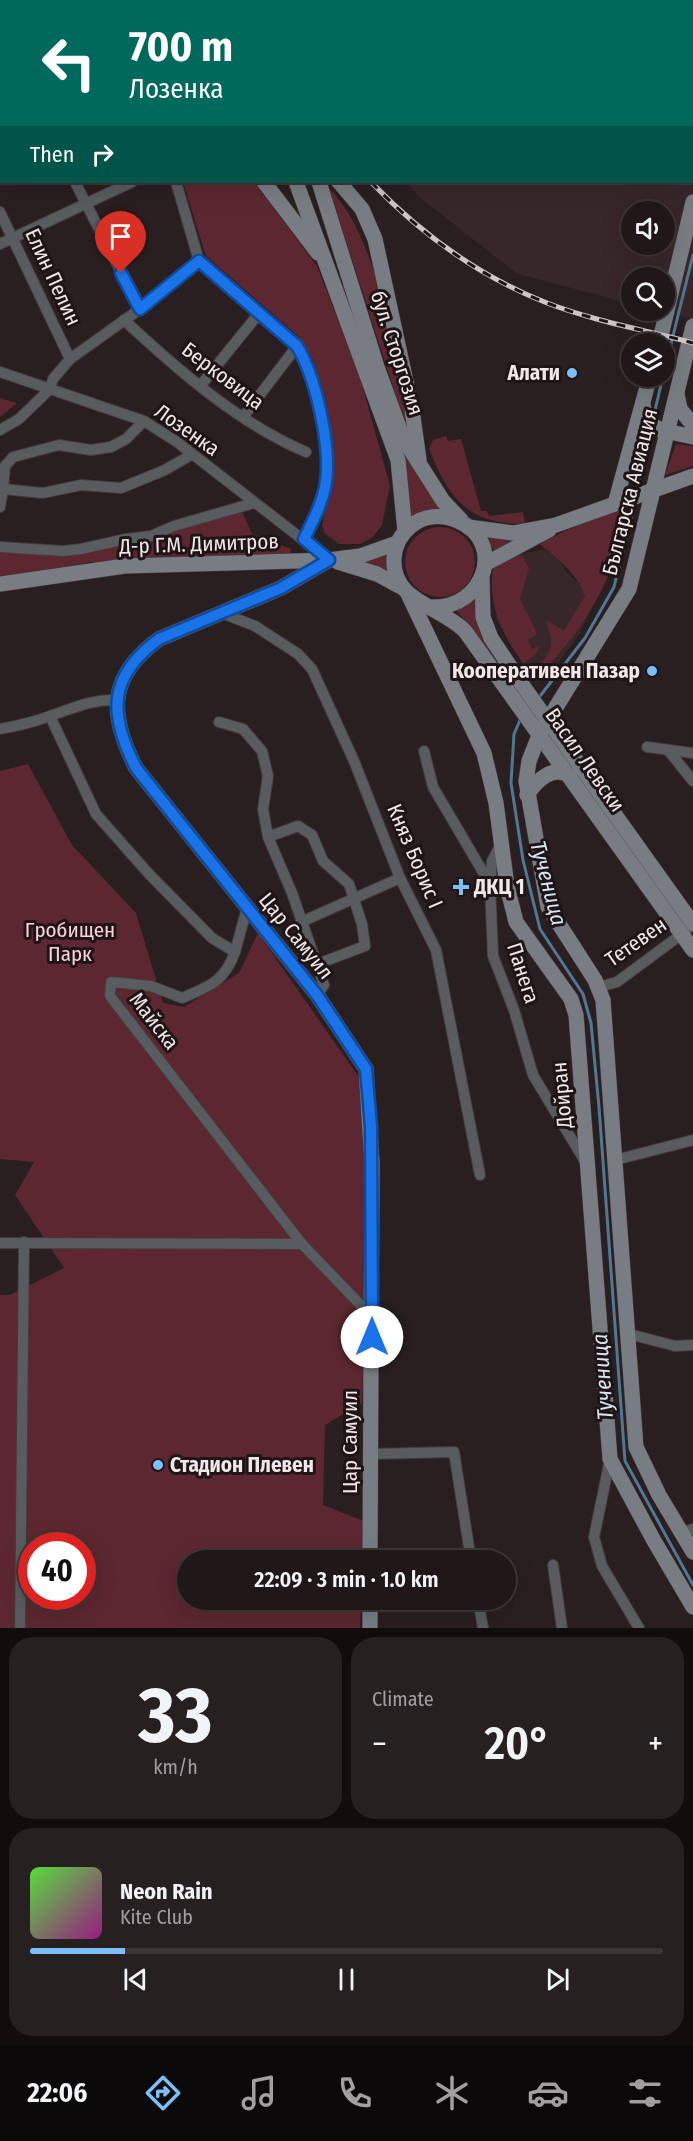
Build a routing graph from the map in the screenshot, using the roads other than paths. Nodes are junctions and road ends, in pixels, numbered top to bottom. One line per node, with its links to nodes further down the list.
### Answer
1 (75, 183): 8 (street)
2 (130, 183): 8 (street)
3 (176, 183): 13 (street)
4 (265, 183): 14 (street)
5 (297, 183): 14 (street, бул. Сторгозия)
6 (319, 183): 36 (street, бул. Сторгозия)
7 (340, 183): 36 (street)
8 (84, 202): 11 (street); 15 (street)
9 (693, 202): 19 (street)
10 (0, 212): 11 (street, Елин Пелин)
11 (13, 238): 12 (street); 21 (street, Елин Пелин)
12 (0, 244)
13 (199, 261): 15 (street); 16 (street)
14 (328, 267): 45 (street, бул. Сторгозия)
15 (140, 309): 17 (street)
16 (260, 312): 20 (street); 24 (street)
17 (124, 320): 21 (street); 24 (street, Берковица)
18 (693, 326): 23 (street, Българска Авиация)
19 (662, 333)
20 (297, 346): 28 (street); 46 (street)
21 (70, 359): 26 (street)
22 (0, 372): 26 (street, Лозенка)
23 (678, 383): 30 (street); 32 (street, Българска Авиация)
24 (201, 386): 28 (street, Берковица)
25 (647, 387): 27 (street, Българска Авиация)
26 (50, 389): 29 (street, Лозенка); 31 (street)
27 (643, 405): 32 (street); 40 (street, Българска Авиация)
28 (243, 417): 34 (street, Берковица)
29 (144, 421): 35 (street, Лозенка); 38 (street)
30 (693, 426)
31 (0, 430)
32 (664, 431): 33 (street); 39 (street, Българска Авиация)
33 (693, 437)
34 (306, 452)
35 (191, 455): 38 (street); 41 (street, Лозенка)
36 (420, 466): 43 (street, бул. Сторгозия)
37 (693, 476): 39 (street)
38 (3, 489): 42 (street)
39 (650, 491): 40 (street); 57 (street, Българска Авиация)
40 (620, 502): 44 (street)
41 (254, 503): 46 (street, Лозенка); 47 (street)
42 (0, 507)
43 (466, 525): 44 (street); 45 (street); 49 (street)
44 (556, 525): 49 (street)
45 (401, 537): 48 (street, Д-р Г.М. Димитров); 51 (street)
46 (304, 539): 48 (street, Лозенка)
47 (0, 547)
48 (329, 560): 50 (street, Д-р Г.М. Димитров); 51 (street); 53 (street, Цар Самуил)
49 (484, 571): 52 (street); 54 (street, Васил Левски)
50 (0, 584)
51 (405, 592): 52 (street); 68 (street, Дойран)
52 (431, 607): 54 (street, Васил Левски)
53 (219, 612): 55 (street, Цар Самуил); 69 (street, Княз Борис I)
54 (518, 691): 57 (street, Васил Левски)
55 (117, 700): 56 (street); 72 (street, Цар Самуил)
56 (50, 716): 59 (street); 76 (street)
57 (538, 719): 64 (street, Васил Левски); 66 (street); 74 (street, Васил Левски)
58 (219, 722): 67 (street)
59 (0, 729)
60 (647, 747): 61 (street)
61 (668, 750): 63 (street); 65 (street)
62 (424, 751): 70 (street, Панега)
63 (693, 753)
64 (570, 776): 66 (street); 74 (street, Васил Левски)
65 (693, 781)
66 (527, 795): 78 (street)
67 (268, 837): 71 (street); 73 (street)
68 (502, 842): 70 (street); 82 (street, Дойран)
69 (400, 878): 71 (street); 83 (street, Княз Борис I)
70 (490, 884): 82 (street, Панега)
71 (352, 899): 73 (street); 77 (street)
72 (247, 908): 76 (street); 79 (street, Цар Самуил)
73 (301, 922): 77 (street)
74 (689, 928): 75 (street, Васил Левски); 78 (street, Тетевен)
75 (693, 950)
76 (234, 952): 86 (street, Майска)
77 (315, 965): 79 (street)
78 (599, 987): 81 (street)
79 (317, 995): 87 (street, Цар Самуил)
80 (693, 1140): 81 (street)
81 (615, 1160): 88 (street)
82 (590, 1171): 91 (street, Дойран)
83 (480, 1175)
84 (24, 1242): 85 (street); 86 (street); 100 (street)
85 (0, 1243)
86 (302, 1244): 87 (street, Майска)
87 (372, 1317): 90 (street, Цар Самуил)
88 (629, 1334): 89 (street); 92 (street)
89 (693, 1345)
90 (370, 1454): 93 (street, Цар Самуил); 94 (street)
91 (610, 1459): 97 (street, Дойран); 104 (street)
92 (687, 1531): 95 (street)
93 (370, 1550)
94 (469, 1550)
95 (693, 1552)
96 (553, 1565): 103 (street)
97 (693, 1606)
98 (370, 1610): 101 (street)
99 (480, 1610): 102 (street)
100 (20, 1628)
101 (370, 1628)
102 (483, 1628)
103 (562, 1628)
104 (639, 1628)

